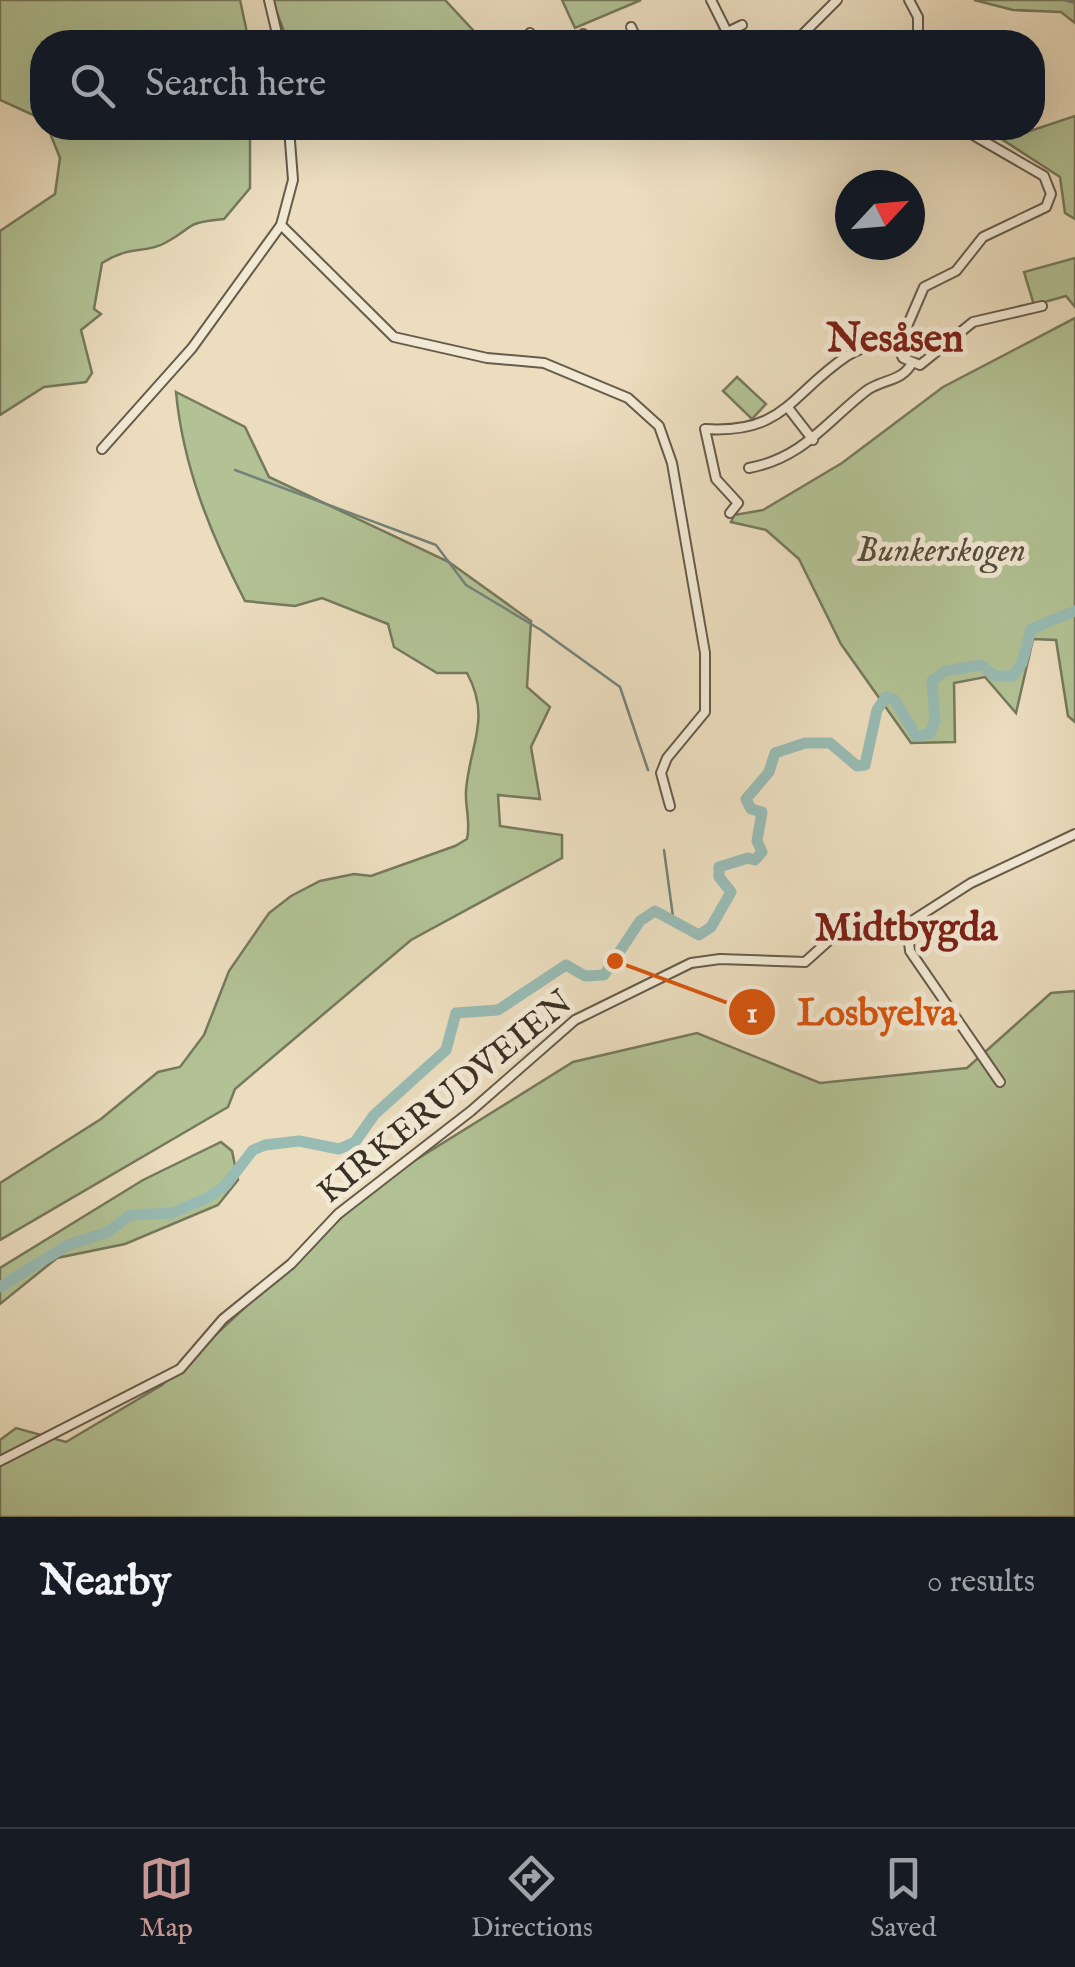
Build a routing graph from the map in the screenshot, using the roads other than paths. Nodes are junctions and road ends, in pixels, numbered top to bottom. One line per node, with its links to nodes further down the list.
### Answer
1 (269, 0): 7 (street)
2 (722, 0): 5 (street)
3 (837, 0): 10 (street)
4 (908, 0): 11 (street)
5 (712, 2): 8 (street)
6 (742, 25): 9 (street)
7 (276, 30)
8 (727, 30)
9 (732, 30)
10 (807, 30)
11 (918, 30)
12 (290, 140): 14 (street)
13 (982, 140): 16 (street)
14 (282, 225): 20 (street); 23 (street)
15 (1042, 306): 17 (street)
16 (893, 338): 17 (street); 18 (street)
17 (912, 363): 19 (street)
18 (789, 410): 19 (street); 22 (street)
19 (813, 440): 21 (street)
20 (102, 449)
21 (750, 468)
22 (730, 513)
23 (670, 806)
24 (1075, 834): 25 (street, KIRKERUDVEIEN)
25 (907, 924): 26 (street); 27 (street, KIRKERUDVEIEN)
26 (1000, 1082)
27 (0, 1461)

